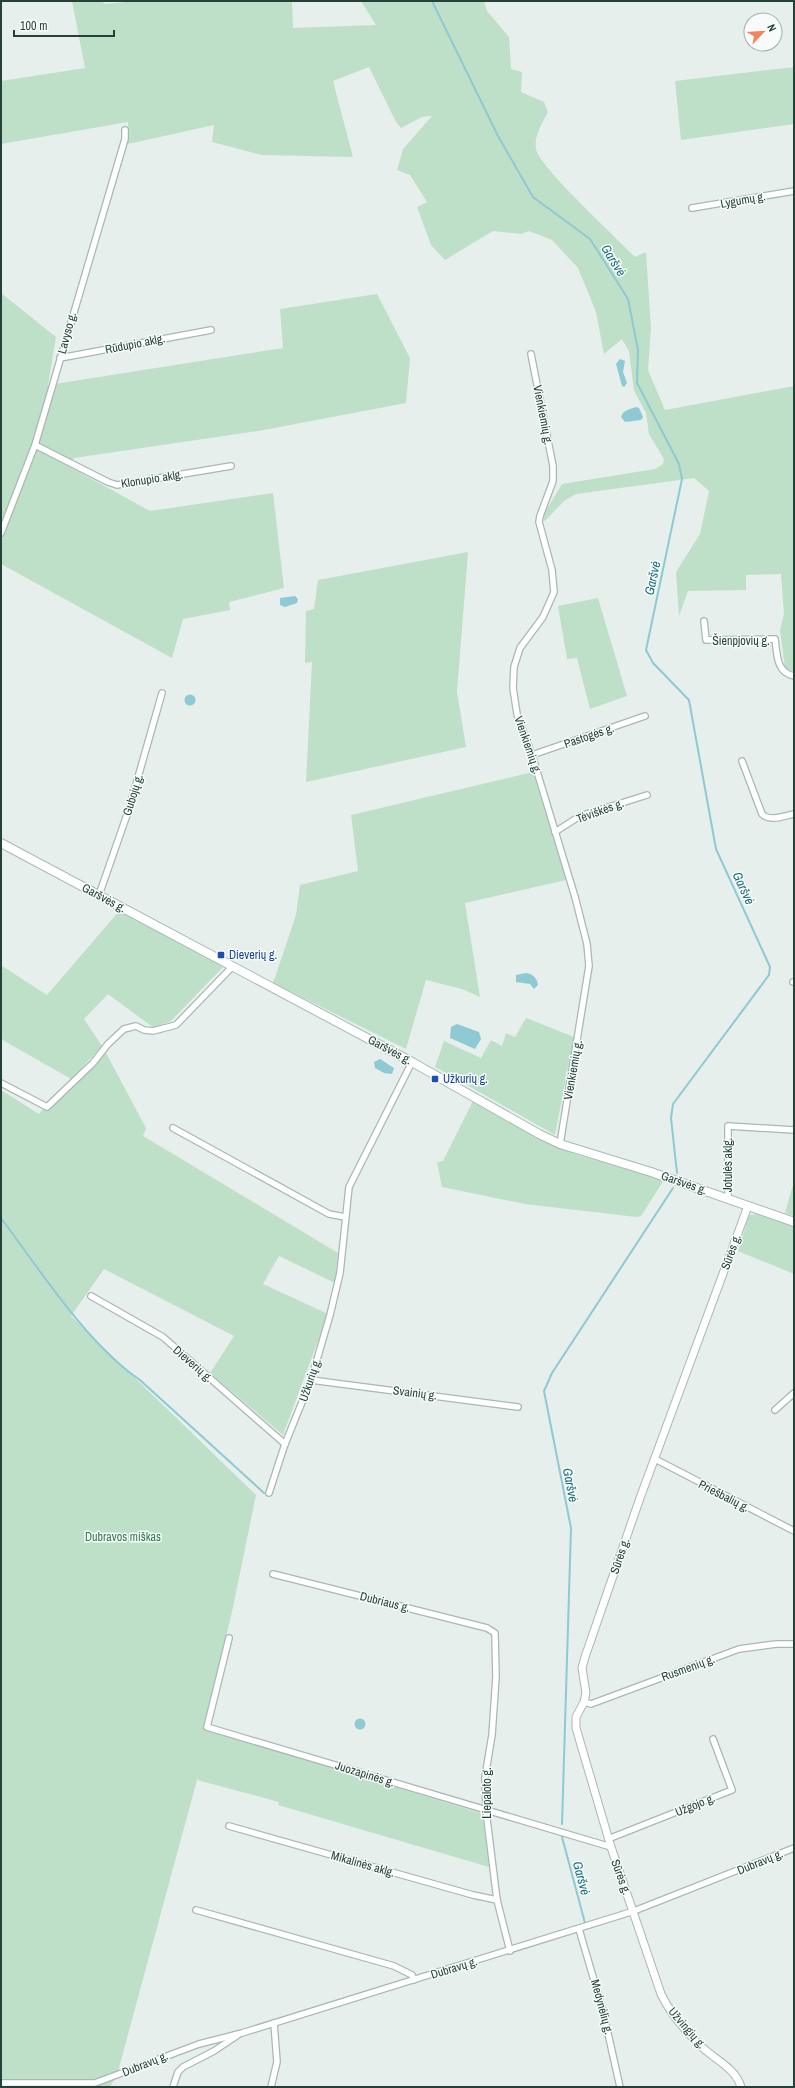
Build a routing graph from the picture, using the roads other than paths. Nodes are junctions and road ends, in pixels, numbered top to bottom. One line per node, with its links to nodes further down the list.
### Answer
1 (125, 130): 6 (street, Lavyso g.)
2 (794, 191): 3 (street, Lygumų g.)
3 (692, 208)
4 (210, 330): 6 (street, Rūdupio aklg.)
5 (531, 354): 14 (street, Vienkiemių g.)
6 (60, 358): 7 (street, Lavyso g.)
7 (35, 445): 8 (street, Klonupio aklg.); 9 (street, Lavyso g.)
8 (230, 466)
9 (1, 533)
10 (704, 622): 11 (street, Šienpjovių g.)
11 (794, 676)
12 (162, 693): 20 (street, Gubojų g.)
13 (645, 716): 14 (street, Pastogės g.)
14 (532, 755): 18 (street, Vienkiemių g.)
15 (742, 761): 17 (street)
16 (647, 795): 18 (street, Tėviškės g.)
17 (794, 814)
18 (555, 832): 26 (street, Vienkiemių g.)
19 (1, 843): 20 (main road, Garšvės g.)
20 (99, 895): 21 (main road, Garšvės g.)
21 (232, 967): 22 (main road, Garšvės g.); 23 (street)
22 (412, 1062): 26 (main road, Garšvės g.); 29 (street, Užkurių g.)
23 (1, 1083)
24 (173, 1128): 29 (street)
25 (794, 1130): 27 (street, Jotulės aklg.)
26 (560, 1144): 27 (main road, Garšvės g.)
27 (728, 1199): 28 (main road, Garšvės g.)
28 (748, 1206): 30 (main road, Garšvės g.); 37 (street, Sūrės g.)
29 (345, 1216): 32 (street, Užkurių g.)
30 (794, 1222)
31 (91, 1296): 36 (street, Dieverių g.)
32 (312, 1380): 34 (street, Svainių g.); 36 (street, Užkurių g.)
33 (794, 1393): 35 (street)
34 (518, 1407)
35 (775, 1410)
36 (285, 1444): 38 (street, Užkurių g.)
37 (655, 1459): 39 (street, Priešbalių g.); 44 (street, Sūrės g.)
38 (269, 1493)
39 (794, 1531)
40 (273, 1574): 41 (street, Dubriaus g.)
41 (495, 1633): 46 (street, Liepaloto g.)
42 (229, 1638): 46 (street, Juozapinės g.)
43 (794, 1644): 44 (street, Rusmenių g.)
44 (584, 1702): 48 (street, Sūrės g.)
45 (713, 1739): 48 (street, Užgojo g.)
46 (486, 1810): 49 (street, Juozapinės g.); 51 (street, Liepaloto g.)
47 (229, 1826): 51 (street, Mikalinės aklg.)
48 (608, 1839): 49 (street, Sūrės g.)
49 (611, 1847): 53 (street, Sūrės g.)
50 (794, 1848): 53 (street, Dubravų g.)
51 (497, 1900): 55 (street, Liepaloto g.)
52 (196, 1910): 56 (street)
53 (634, 1912): 54 (street, Dubravų g.); 63 (street, Užvingių g.)
54 (579, 1929): 55 (street, Dubravų g.); 62 (street, Medynėlių g.)
55 (510, 1951): 56 (street, Dubravų g.)
56 (414, 1980): 57 (street, Dubravų g.)
57 (274, 2023): 58 (street, Dubravų g.); 61 (street)
58 (242, 2033): 59 (street, Dubravų g.); 60 (street)
59 (1, 2083)
60 (173, 2087)
61 (271, 2087)
62 (620, 2087)
63 (741, 2087)

